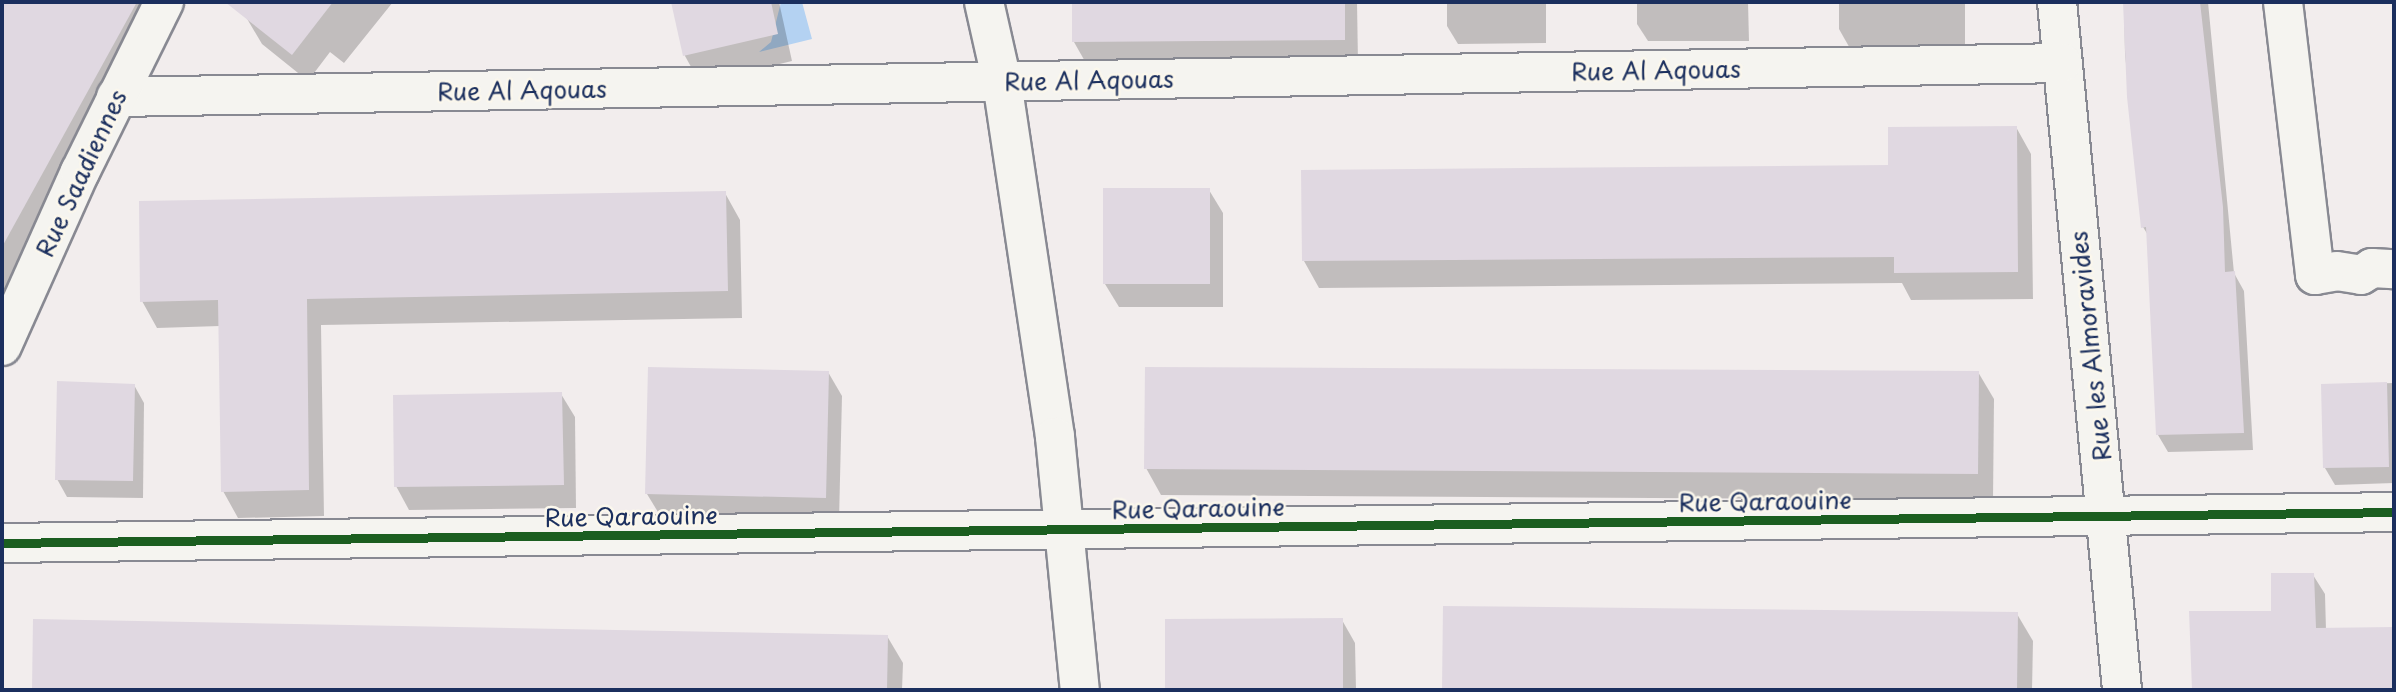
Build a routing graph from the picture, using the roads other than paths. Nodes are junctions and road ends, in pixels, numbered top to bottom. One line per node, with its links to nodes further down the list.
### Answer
1 (164, 2): 7 (street, Rue Saadiennes)
2 (984, 2): 6 (street)
3 (2057, 2): 5 (street, Rue les Almoravides)
4 (2283, 2): 8 (street)
5 (2062, 63): 6 (street, Rue Al Aqouas); 11 (street, Rue les Almoravides)
6 (1002, 82): 7 (street, Rue Al Aqouas); 12 (street)
7 (116, 97): 9 (street, Rue Saadiennes)
8 (2394, 269)
9 (2, 346)
10 (2394, 512): 11 (street, Rue Qaraouine)
11 (2107, 516): 12 (street, Rue Qaraouine); 15 (street, Rue les Almoravides)
12 (1062, 529): 13 (street, Rue Qaraouine); 14 (street)
13 (2, 544)
14 (1080, 690)
15 (2122, 690)

